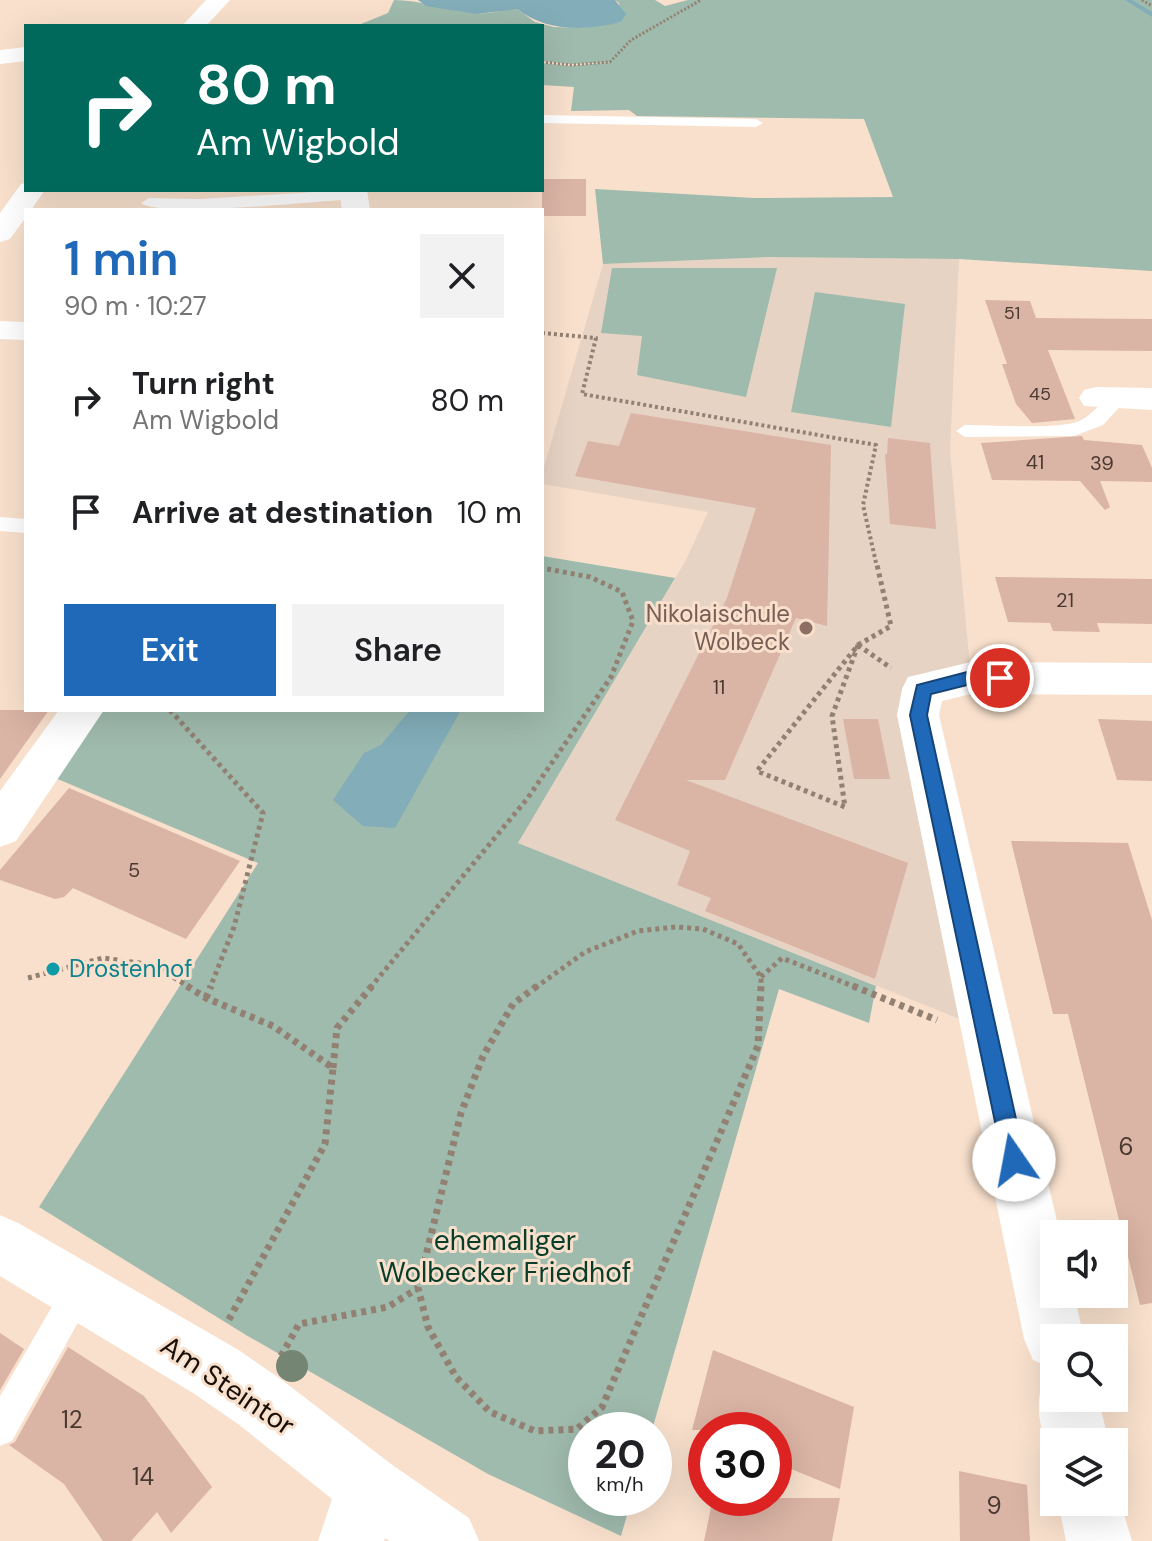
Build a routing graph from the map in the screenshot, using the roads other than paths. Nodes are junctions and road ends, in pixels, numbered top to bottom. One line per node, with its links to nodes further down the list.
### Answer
1 (219, 0): 2 (street)
2 (195, 24)
3 (24, 54): 4 (street)
4 (0, 57)
5 (544, 119): 6 (lane)
6 (756, 123)
7 (30, 192): 10 (street)
8 (354, 198): 9 (lane)
9 (149, 203)
10 (0, 233)
11 (0, 330): 12 (street)
12 (24, 331)
13 (1108, 398): 14 (street); 15 (lane)
14 (1152, 399)
15 (965, 431)
16 (0, 524): 17 (lane)
17 (24, 526)
18 (1152, 679): 23 (street)
19 (82, 712): 20 (street)
20 (0, 827)
21 (0, 1244): 22 (street, Am Steintor)
22 (79, 1290): 24 (lane); 25 (street, Am Steintor)
23 (1051, 1324)
24 (0, 1429)
25 (359, 1514): 27 (street, Am Steintor)
26 (1093, 1516): 28 (street)
27 (446, 1541)
28 (1099, 1541)

